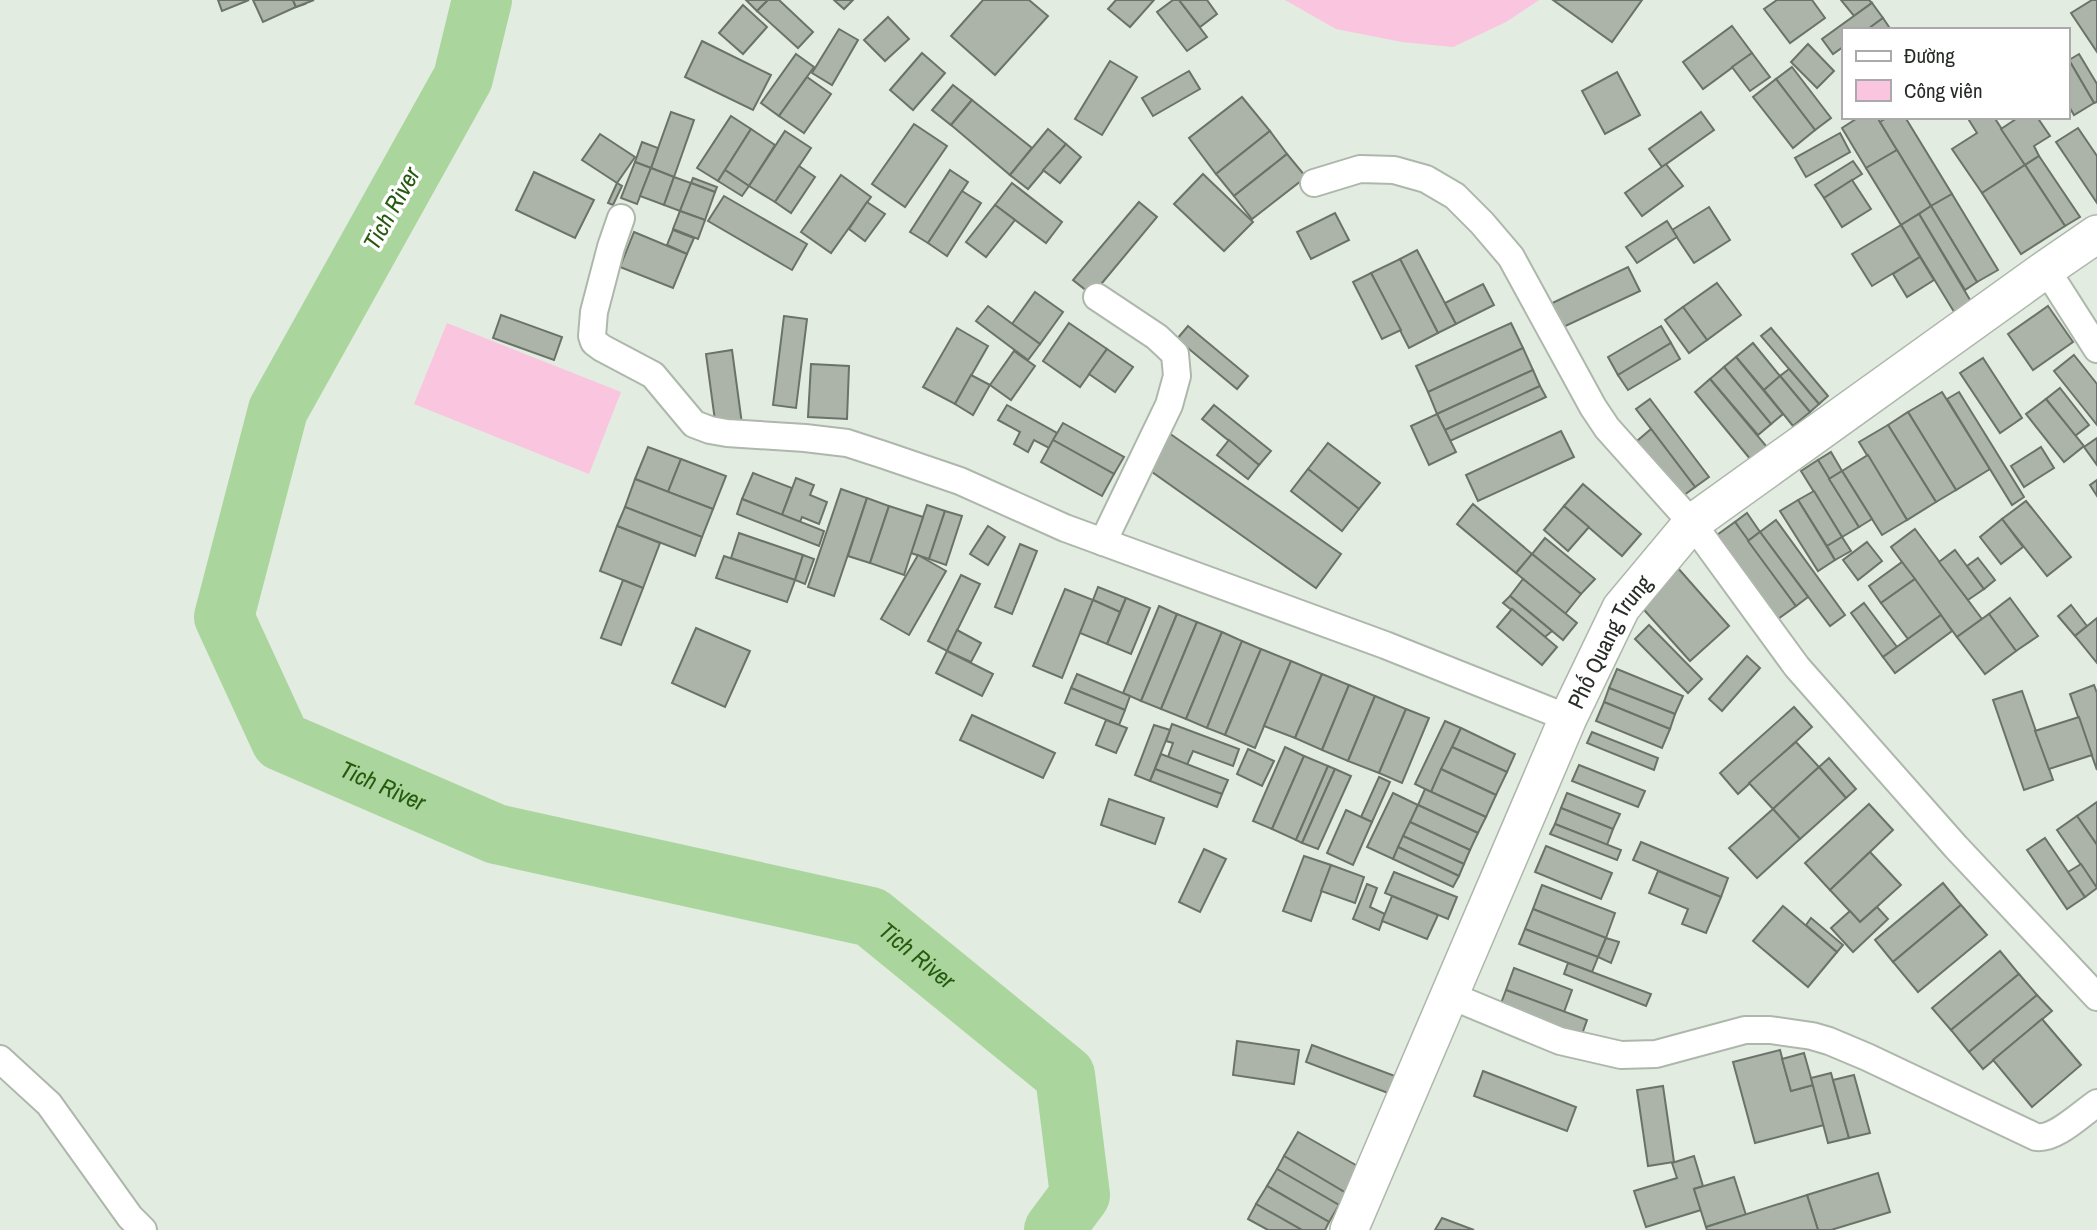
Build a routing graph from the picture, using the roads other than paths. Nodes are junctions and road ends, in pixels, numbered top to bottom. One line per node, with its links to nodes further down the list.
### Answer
1 (1314, 183): 7 (street)
2 (621, 218): 8 (street)
3 (2097, 234): 4 (street, Phố Quang Trung)
4 (2046, 269): 6 (street); 7 (street, Phố Quang Trung)
5 (1097, 297): 8 (street)
6 (2097, 349)
7 (1692, 523): 9 (street, Phố Quang Trung); 11 (street)
8 (1103, 541): 9 (street)
9 (1567, 718): 10 (street, Phố Quang Trung)
10 (1449, 995): 13 (street); 15 (street, Phố Quang Trung)
11 (2097, 997)
12 (0, 1059): 14 (street)
13 (2097, 1103)
14 (143, 1230)
15 (1349, 1230)

